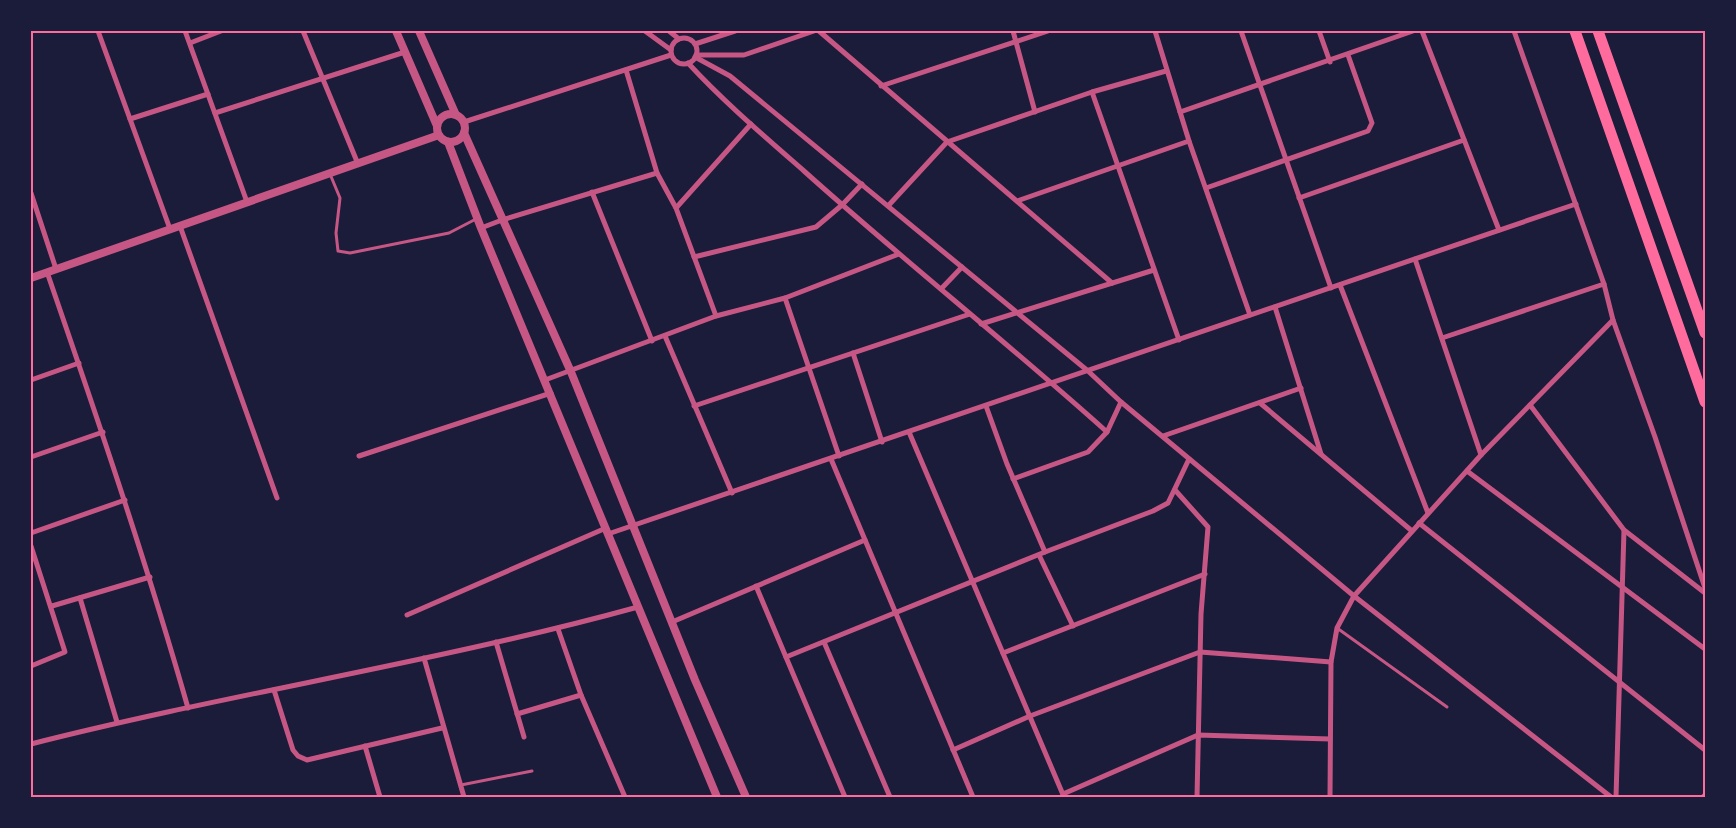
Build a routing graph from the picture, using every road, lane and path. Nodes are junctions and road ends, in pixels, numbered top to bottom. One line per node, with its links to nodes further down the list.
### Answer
1 (98, 31): 43 (street)
2 (185, 31): 24 (street)
3 (221, 31): 24 (street)
4 (303, 31): 34 (street)
5 (396, 31): 26 (street)
6 (419, 31): 42 (street)
7 (645, 31): 27 (street)
8 (669, 31): 22 (street)
9 (735, 31): 25 (street)
10 (814, 31): 29 (street)
11 (819, 31): 36 (street)
12 (1013, 31): 23 (street)
13 (1048, 31): 23 (street)
14 (1155, 31): 33 (street)
15 (1241, 31): 35 (street)
16 (1319, 31): 30 (street)
17 (1412, 31): 28 (street)
18 (1422, 31): 49 (street)
19 (1514, 31): 65 (street)
20 (1575, 31): 113 (highway)
21 (1598, 31): 96 (highway)
22 (678, 39): 25 (street); 27 (street)
23 (1016, 42): 36 (street); 39 (street)
24 (190, 43): 38 (street)
25 (695, 44): 29 (street)
26 (405, 52): 34 (street); 46 (street)
27 (671, 53): 31 (street); 32 (street)
28 (1348, 55): 30 (street); 53 (street)
29 (696, 56): 31 (street); 58 (street)
30 (1330, 62): 35 (street)
31 (688, 64): 45 (street)
32 (626, 70): 44 (street); 56 (street)
33 (1166, 71): 37 (street); 40 (street)
34 (323, 78): 41 (street); 54 (street)
35 (1260, 84): 40 (street); 53 (street)
36 (882, 86): 52 (street)
37 (1092, 92): 39 (street); 55 (street)
38 (208, 94): 41 (street); 43 (street)
39 (1035, 112): 52 (street)
40 (1180, 112): 50 (street)
41 (214, 113): 64 (street)
42 (456, 115): 44 (street); 46 (street)
43 (130, 119): 73 (street)
44 (464, 122): 47 (street)
45 (751, 124): 66 (street); 68 (street)
46 (438, 126): 48 (street)
47 (464, 133): 51 (street); 70 (street)
48 (440, 135): 51 (street); 54 (street)
49 (1464, 140): 62 (street); 74 (street)
50 (1189, 141): 55 (street); 59 (street)
51 (448, 142): 69 (street)
52 (947, 142): 63 (street); 67 (street)
53 (1285, 159): 59 (street); 62 (street)
54 (358, 164): 57 (street)
55 (1118, 166): 63 (street); 80 (street)
56 (657, 173): 60 (street); 68 (street)
57 (329, 174): 64 (street); 69 (lane)
58 (862, 184): 66 (street); 67 (street)
59 (1206, 188): 93 (street)
60 (592, 192): 70 (street); 100 (street)
61 (31, 193): 79 (street)
62 (1299, 198): 86 (street)
63 (1017, 201): 83 (street)
64 (247, 202): 71 (street)
65 (1576, 204): 74 (street); 84 (street)
66 (842, 205): 75 (street); 76 (street)
67 (888, 206): 78 (street)
68 (676, 208): 76 (street)
69 (477, 218): 72 (street)
70 (502, 220): 72 (street); 105 (street)
71 (180, 226): 73 (street); 133 (street)
72 (481, 228): 107 (street)
73 (170, 229): 79 (street)
74 (1499, 230): 77 (street)
75 (899, 254): 87 (street); 88 (street)
76 (694, 257): 92 (street)
77 (1415, 259): 85 (street); 98 (street)
78 (962, 268): 87 (street); 90 (street)
79 (56, 269): 81 (street)
80 (1154, 270): 83 (street); 99 (street)
81 (47, 272): 82 (street); 102 (street)
82 (31, 278)
83 (1112, 282): 90 (street)
84 (1604, 284): 94 (street); 98 (street)
85 (1340, 285): 86 (street); 135 (street)
86 (1331, 288): 89 (street)
87 (940, 289): 91 (street)
88 (785, 298): 92 (street); 103 (street)
89 (1276, 307): 93 (street); 109 (street)
90 (1015, 313): 95 (street); 104 (street)
91 (970, 314): 95 (street); 101 (street)
92 (716, 316): 97 (street)
93 (1250, 316): 99 (street)
94 (1613, 320): 114 (street); 151 (street)
95 (981, 324): 108 (street)
96 (1705, 333)
97 (665, 336): 100 (street); 115 (street)
98 (1442, 338): 123 (street)
99 (1179, 340): 104 (street)
100 (652, 341): 105 (street)
101 (853, 354): 103 (street); 121 (street)
102 (79, 363): 106 (street); 117 (street)
103 (809, 369): 115 (street); 125 (street)
104 (1088, 371): 108 (street); 111 (street)
105 (571, 372): 107 (street); 137 (street)
106 (31, 380)
107 (545, 380): 110 (street)
108 (1053, 383): 116 (street); 119 (street)
109 (1301, 388): 112 (street); 122 (street)
110 (551, 393): 124 (street); 139 (street)
111 (1121, 402): 119 (street); 120 (street)
112 (1260, 402): 120 (street); 122 (street)
113 (1705, 402)
114 (1530, 405): 123 (street); 138 (street)
115 (694, 406): 132 (street)
116 (986, 406): 118 (street); 130 (street)
117 (103, 432): 126 (street); 134 (street)
118 (909, 432): 121 (street); 148 (street)
119 (1107, 432): 130 (street)
120 (1163, 436): 128 (street)
121 (882, 442): 125 (street)
122 (1321, 454): 140 (street)
123 (1481, 455): 129 (street)
124 (359, 456)
125 (839, 456): 127 (street)
126 (31, 457)
127 (831, 459): 132 (street); 142 (street)
128 (1189, 459): 131 (street); 153 (street)
129 (1467, 471): 135 (street); 150 (street)
130 (1014, 479): 144 (street)
131 (1175, 490): 144 (street); 146 (street)
132 (732, 493): 137 (street)
133 (277, 498)
134 (125, 500): 141 (street); 147 (street)
135 (1428, 513): 136 (street)
136 (1419, 523): 140 (street); 172 (street)
137 (633, 527): 139 (street); 159 (street)
138 (1624, 530): 150 (street); 152 (street)
139 (607, 531): 156 (street); 158 (street)
140 (1412, 531): 153 (street)
141 (31, 534)
142 (865, 540): 149 (street); 157 (street)
143 (31, 546): 155 (street)
144 (1045, 552): 145 (street)
145 (1039, 554): 148 (street); 160 (street)
146 (1205, 574): 160 (street); 166 (street)
147 (150, 577): 154 (street); 176 (street)
148 (972, 582): 157 (street); 167 (street)
149 (756, 586): 159 (street); 168 (street)
150 (1622, 588): 165 (street); 172 (street)
151 (1705, 588)
152 (1705, 593)
153 (1354, 596): 161 (street); 201 (street)
154 (80, 598): 155 (street); 179 (street)
155 (52, 606): 171 (street)
156 (638, 607): 162 (street); 194 (street)
157 (895, 613): 164 (street); 186 (street)
158 (408, 615)
159 (672, 622): 195 (street)
160 (1073, 626): 167 (street)
161 (1337, 628): 170 (street); 175 (lane)
162 (558, 629): 163 (street); 174 (street)
163 (496, 642): 169 (street); 177 (street)
164 (824, 642): 168 (street); 197 (street)
165 (1705, 649)
166 (1200, 652): 170 (street); 178 (street); 181 (street)
167 (1003, 653): 178 (street)
168 (786, 657): 196 (street)
169 (424, 658): 173 (street); 180 (street)
170 (1331, 662): 183 (street)
171 (31, 666)
172 (1619, 682): 187 (street); 202 (street)
173 (274, 690): 176 (street); 185 (street)
174 (581, 695): 177 (street); 193 (street)
175 (1447, 707)
176 (188, 708): 179 (street)
177 (517, 714): 182 (street)
178 (1030, 716): 186 (street); 190 (street)
179 (117, 722): 184 (street)
180 (442, 728): 185 (street); 189 (street)
181 (1198, 735): 183 (street); 190 (street); 199 (street)
182 (524, 737)
183 (1330, 739): 200 (street)
184 (31, 744)
185 (365, 746): 191 (street)
186 (953, 750): 198 (street)
187 (1705, 750)
188 (532, 771): 189 (lane)
189 (460, 786): 192 (street)
190 (1064, 795)
191 (380, 797)
192 (464, 797)
193 (626, 797)
194 (717, 797)
195 (746, 797)
196 (845, 797)
197 (890, 797)
198 (973, 797)
199 (1197, 797)
200 (1330, 797)
201 (1611, 797)
202 (1616, 797)

